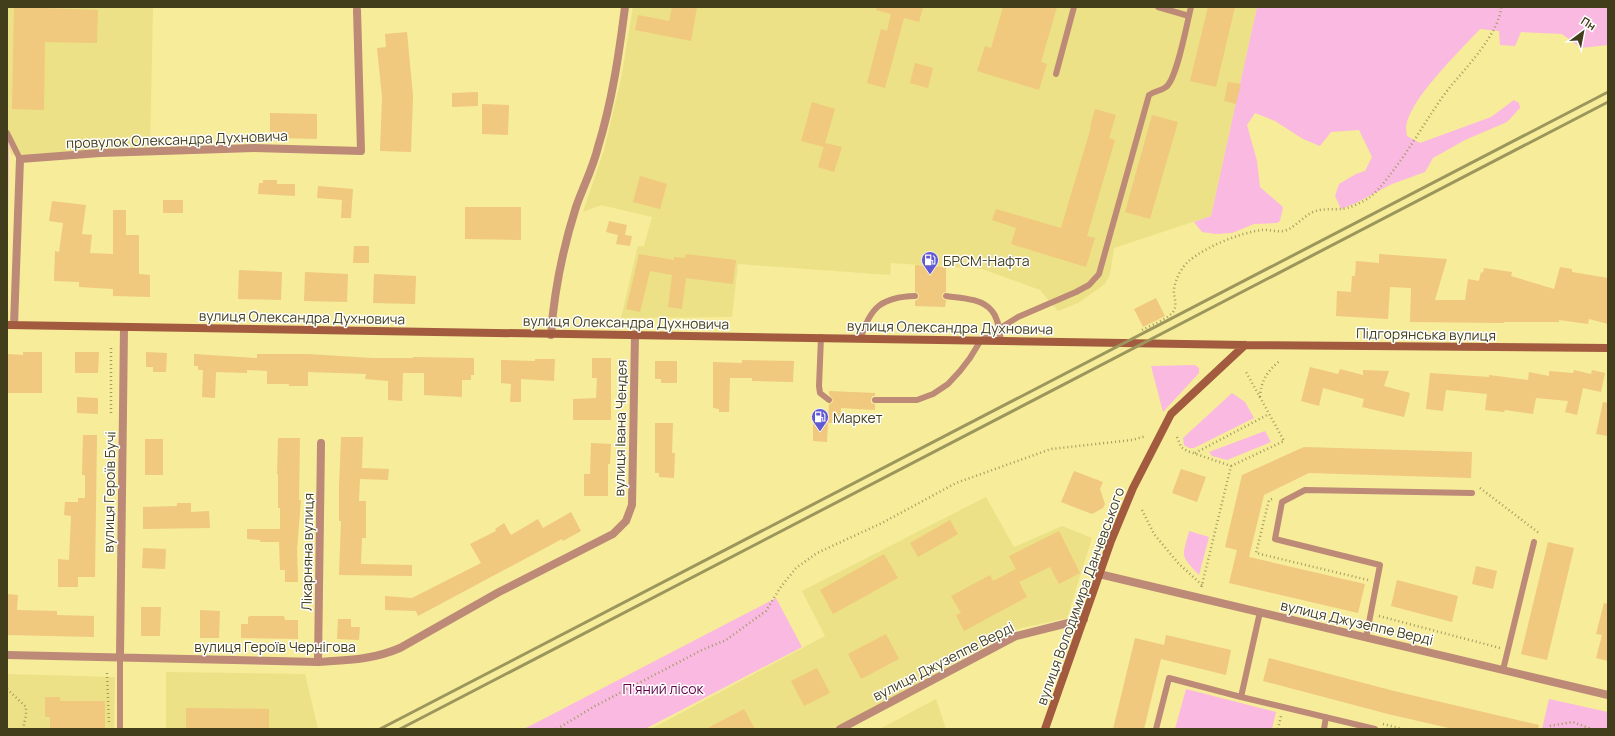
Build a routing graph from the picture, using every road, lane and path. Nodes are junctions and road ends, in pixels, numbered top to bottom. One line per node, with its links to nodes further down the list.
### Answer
1 (625, 7): 17 (street)
2 (1074, 7): 8 (lane)
3 (1158, 7): 7 (lane)
4 (1191, 7): 7 (lane)
5 (1501, 7): 16 (path)
6 (357, 10): 10 (street, провулок Олександра Духновича)
7 (1189, 16): 15 (lane)
8 (1056, 74)
9 (7, 133): 10 (lane)
10 (20, 159): 13 (street)
11 (915, 296): 20 (lane)
12 (946, 296): 15 (lane)
13 (10, 325): 14 (main road, вулиця Олександра Духновича)
14 (124, 327): 17 (main road, вулиця Олександра Духновича); 48 (street, вулиця Героїв Бучі)
15 (999, 329): 21 (lane); 22 (lane)
16 (1142, 330)
17 (551, 334): 18 (main road, вулиця Олександра Духновича)
18 (635, 334): 19 (main road, вулиця Олександра Духновича); 38 (street, вулиця Івана Чендея)
19 (821, 337): 20 (main road, вулиця Олександра Духновича); 28 (lane)
20 (861, 338): 21 (main road, вулиця Олександра Духновича)
21 (981, 340): 22 (main road, вулиця Олександра Духновича); 29 (lane)
22 (1001, 341): 23 (main road, вулиця Олександра Духновича)
23 (1245, 345): 24 (main road, Підгорянська вулиця); 40 (main road, вулиця Володимира Данчевського)
24 (1608, 348)
25 (1281, 360): 27 (path)
26 (1245, 370): 27 (path)
27 (1260, 397): 30 (path)
28 (829, 400)
29 (875, 400)
30 (1269, 414): 34 (path); 35 (path)
31 (1146, 436): 59 (path)
32 (1177, 437): 34 (path)
33 (321, 443): 49 (street, Лікарняна вулиця)
34 (1195, 453): 35 (path)
35 (1231, 466): 41 (path)
36 (1472, 493): 46 (lane)
37 (1142, 510): 41 (path)
38 (626, 521): 49 (street, вулиця Героїв Чернігова)
39 (1534, 542): 50 (lane)
40 (1099, 574): 44 (street, вулиця Джузеппе Верді); 45 (main road, вулиця Володимира Данчевського)
41 (1202, 585): 42 (path); 43 (path)
42 (1207, 590)
43 (1201, 591)
44 (1260, 612): 46 (street, вулиця Джузеппе Верді); 54 (lane)
45 (1084, 619): 60 (street, вулиця Джузеппе Верді); 61 (main road, вулиця Володимира Данчевського)
46 (1366, 638): 50 (street, вулиця Джузеппе Верді)
47 (7, 655): 48 (street, вулиця Героїв Чернігова)
48 (120, 657): 49 (street, вулиця Героїв Чернігова); 58 (lane)
49 (318, 662)
50 (1503, 670): 53 (street, вулиця Джузеппе Верді)
51 (107, 673): 57 (path)
52 (7, 689): 56 (path)
53 (1608, 695)
54 (1242, 697): 55 (lane); 62 (lane)
55 (1326, 717): 63 (lane); 64 (lane)
56 (23, 729)
57 (109, 729)
58 (120, 729)
59 (557, 729)
60 (840, 729)
61 (1045, 729)
62 (1156, 729)
63 (1324, 729)
64 (1374, 729)
65 (1550, 729): 66 (path)
66 (1591, 729)

